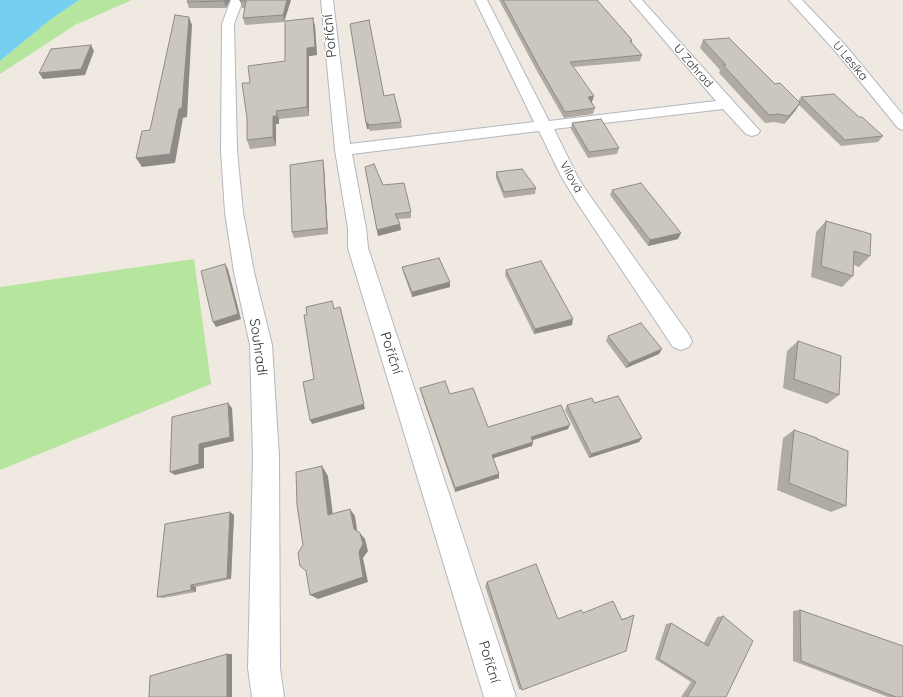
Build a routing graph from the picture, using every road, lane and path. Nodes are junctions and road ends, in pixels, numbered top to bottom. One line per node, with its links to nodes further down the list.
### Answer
1 (237, 0): 12 (street, Souhradí)
2 (326, 0): 10 (street, Poříční)
3 (481, 0): 8 (street, Vilová)
4 (636, 0): 6 (street, U Zahrad)
5 (795, 0): 7 (street, U Lesíka)
6 (727, 104): 8 (street); 9 (street, U Zahrad)
7 (901, 119)
8 (545, 126): 10 (street); 11 (street, Vilová)
9 (752, 131)
10 (343, 150): 13 (street, Poříční)
11 (681, 341)
12 (268, 697)
13 (500, 697)

